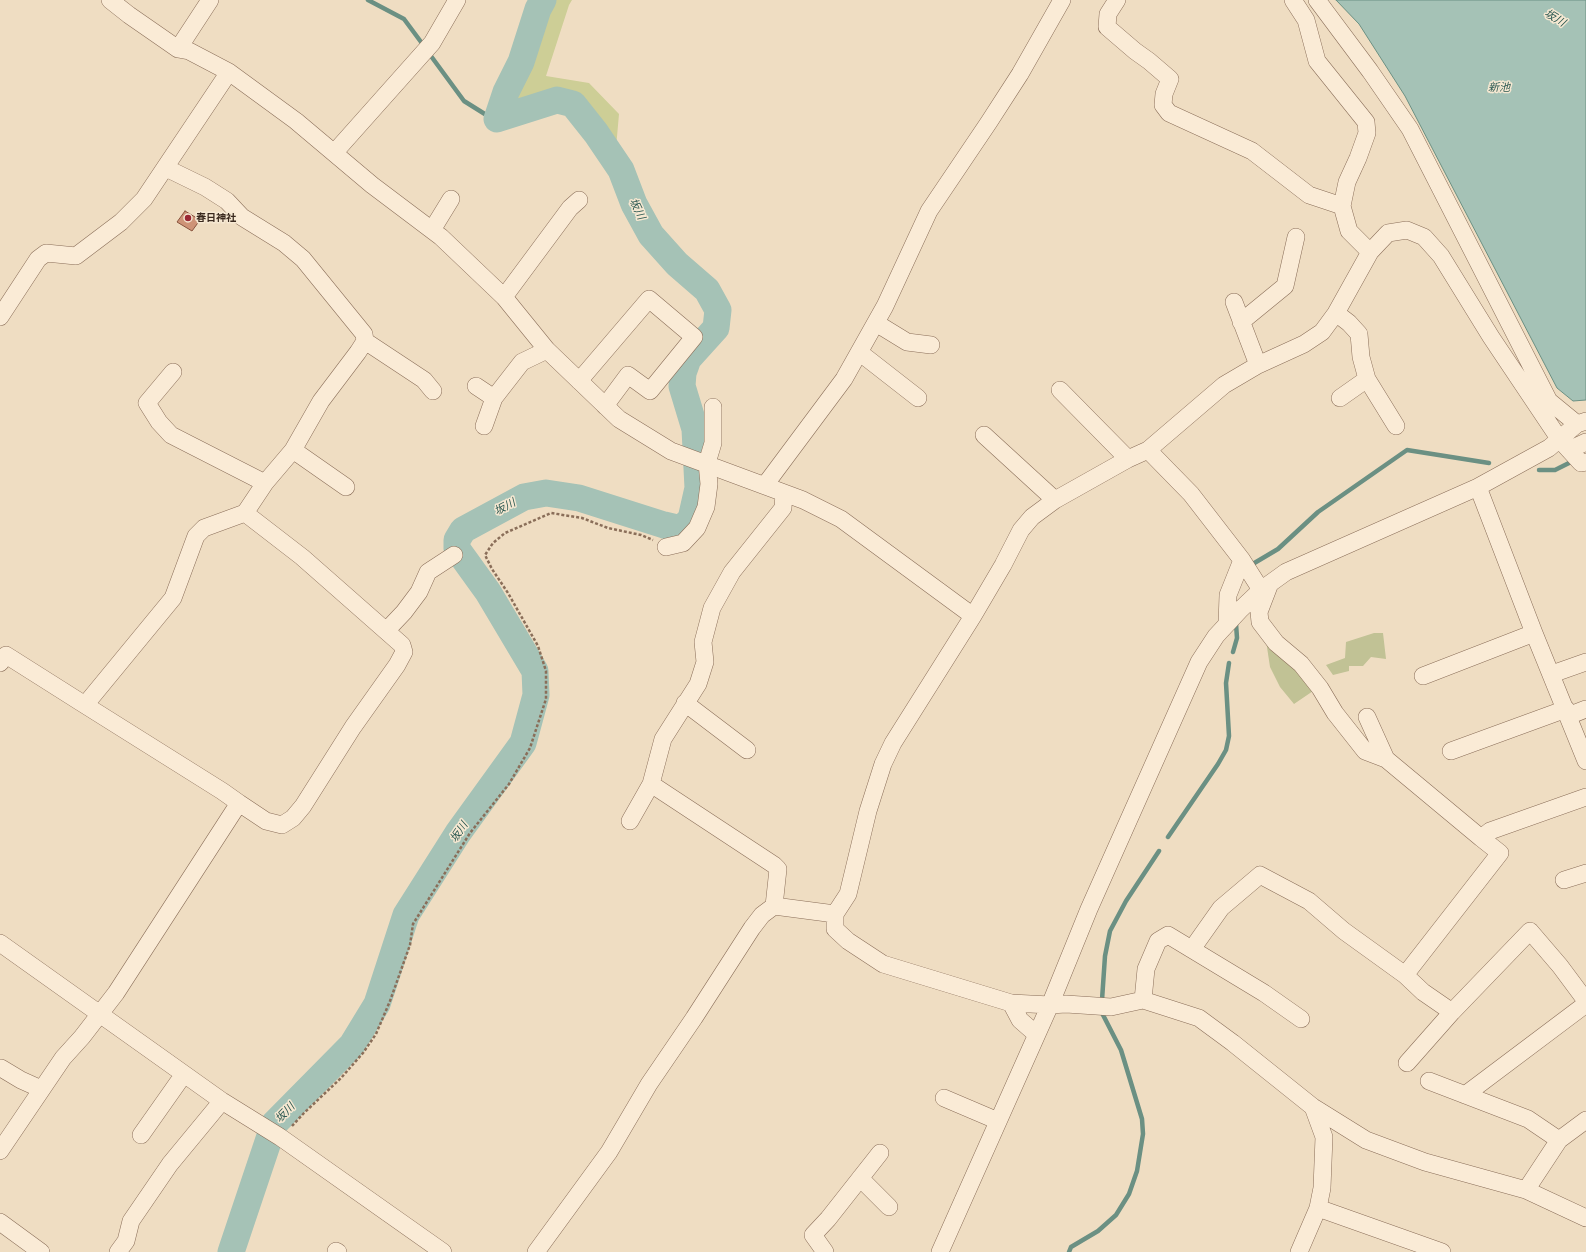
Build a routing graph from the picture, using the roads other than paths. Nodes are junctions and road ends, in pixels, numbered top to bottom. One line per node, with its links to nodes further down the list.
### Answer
1 (110, 0): 8 (street)
2 (210, 0): 8 (street)
3 (457, 0): 10 (street)
4 (1062, 0): 23 (street)
5 (1117, 0): 14 (street)
6 (1293, 0): 14 (street)
7 (1317, 0): 40 (street)
8 (178, 49): 9 (street)
9 (229, 72): 10 (street); 11 (street)
10 (334, 153): 15 (street)
11 (166, 168): 21 (street); 24 (street)
12 (451, 199): 15 (street)
13 (579, 200): 18 (street)
14 (1342, 206): 17 (street)
15 (432, 230): 18 (street)
16 (1296, 237): 22 (street)
17 (1370, 252): 20 (street); 45 (street)
18 (504, 297): 26 (street)
19 (1234, 302): 22 (street)
20 (1336, 313): 28 (street); 30 (street)
21 (0, 317)
22 (1241, 322): 28 (street)
23 (876, 323): 25 (street); 27 (street)
24 (365, 341): 34 (street); 46 (street)
25 (931, 345)
26 (547, 350): 31 (street); 35 (street)
27 (859, 352): 36 (street); 52 (street)
28 (1258, 365): 47 (street)
29 (173, 372): 51 (street)
30 (1367, 379): 37 (street); 42 (street)
31 (579, 381): 38 (street); 38 (street)
32 (476, 386): 35 (street)
33 (1060, 390): 48 (street)
34 (433, 391)
35 (494, 398): 41 (street)
36 (918, 398)
37 (1340, 398)
38 (606, 406): 49 (street)
39 (713, 407): 49 (street)
40 (1581, 422): 45 (street)
41 (484, 426)
42 (1396, 426)
43 (984, 435): 56 (street)
44 (1586, 442): 45 (street)
45 (1564, 445): 50 (street); 54 (street)
46 (293, 450): 51 (street); 53 (street)
47 (1148, 450): 48 (street); 60 (street)
48 (1128, 459): 56 (street)
49 (698, 460): 52 (street); 58 (street)
50 (1586, 462)
51 (265, 483): 57 (street)
52 (765, 485): 55 (street)
53 (346, 487)
54 (1478, 487): 61 (street); 65 (street)
55 (784, 493): 62 (street); 70 (street)
56 (1055, 500): 62 (street)
57 (245, 513): 64 (street); 71 (street)
58 (666, 547)
59 (454, 555): 64 (street)
60 (1242, 560): 61 (street); 63 (street)
61 (1265, 588): 63 (street); 76 (street)
62 (973, 616): 89 (street)
63 (1227, 624): 97 (street)
64 (386, 631): 83 (street)
65 (1534, 633): 68 (street); 69 (street)
66 (2, 656): 71 (street)
67 (1586, 662): 68 (street)
68 (1552, 674): 73 (street)
69 (1423, 676)
70 (685, 703): 77 (street); 81 (street)
71 (85, 705): 83 (street)
72 (1586, 709): 73 (street)
73 (1567, 713): 78 (street); 79 (street)
74 (1367, 717): 75 (street)
75 (1374, 734): 76 (street); 80 (street)
76 (1356, 738): 80 (street)
77 (747, 750)
78 (1451, 751)
79 (1586, 758)
80 (1386, 759): 85 (street)
81 (651, 784): 84 (street); 88 (street)
82 (1586, 796): 85 (street)
83 (239, 803): 99 (street)
84 (630, 821)
85 (1481, 838): 92 (street)
86 (1586, 873): 87 (street)
87 (1564, 880)
88 (774, 906): 89 (street); 126 (street)
89 (835, 914): 95 (street)
90 (0, 943): 99 (street)
91 (1192, 949): 92 (street); 93 (street); 100 (street)
92 (1405, 975): 98 (street)
93 (1143, 1000): 97 (street); 110 (street)
94 (1586, 1001): 98 (street)
95 (1011, 1003): 97 (street); 101 (street)
96 (1586, 1004): 107 (street)
97 (1050, 1005): 101 (street)
98 (1452, 1012): 102 (street)
99 (100, 1013): 104 (street); 106 (street)
100 (1302, 1019)
101 (1036, 1034): 111 (street)
102 (1407, 1063)
103 (1, 1068): 106 (street)
104 (184, 1074): 109 (street); 113 (street)
105 (1429, 1082): 107 (street)
106 (41, 1089): 115 (street)
107 (1465, 1095): 114 (street)
108 (944, 1098): 111 (street)
109 (222, 1101): 124 (street); 125 (street)
110 (1313, 1107): 118 (street); 120 (street)
111 (998, 1120): 128 (street)
112 (1586, 1120): 114 (street)
113 (141, 1135)
114 (1559, 1140): 118 (street)
115 (0, 1151)
116 (880, 1152): 117 (street)
117 (860, 1178): 119 (street); 127 (street)
118 (1526, 1190): 121 (street)
119 (890, 1207)
120 (1318, 1208): 129 (street); 130 (street)
121 (1586, 1218)
122 (0, 1222): 123 (street)
123 (41, 1252)
124 (118, 1252)
125 (443, 1252)
126 (536, 1252)
127 (825, 1252)
128 (940, 1252)
129 (1299, 1252)
130 (1442, 1252)

